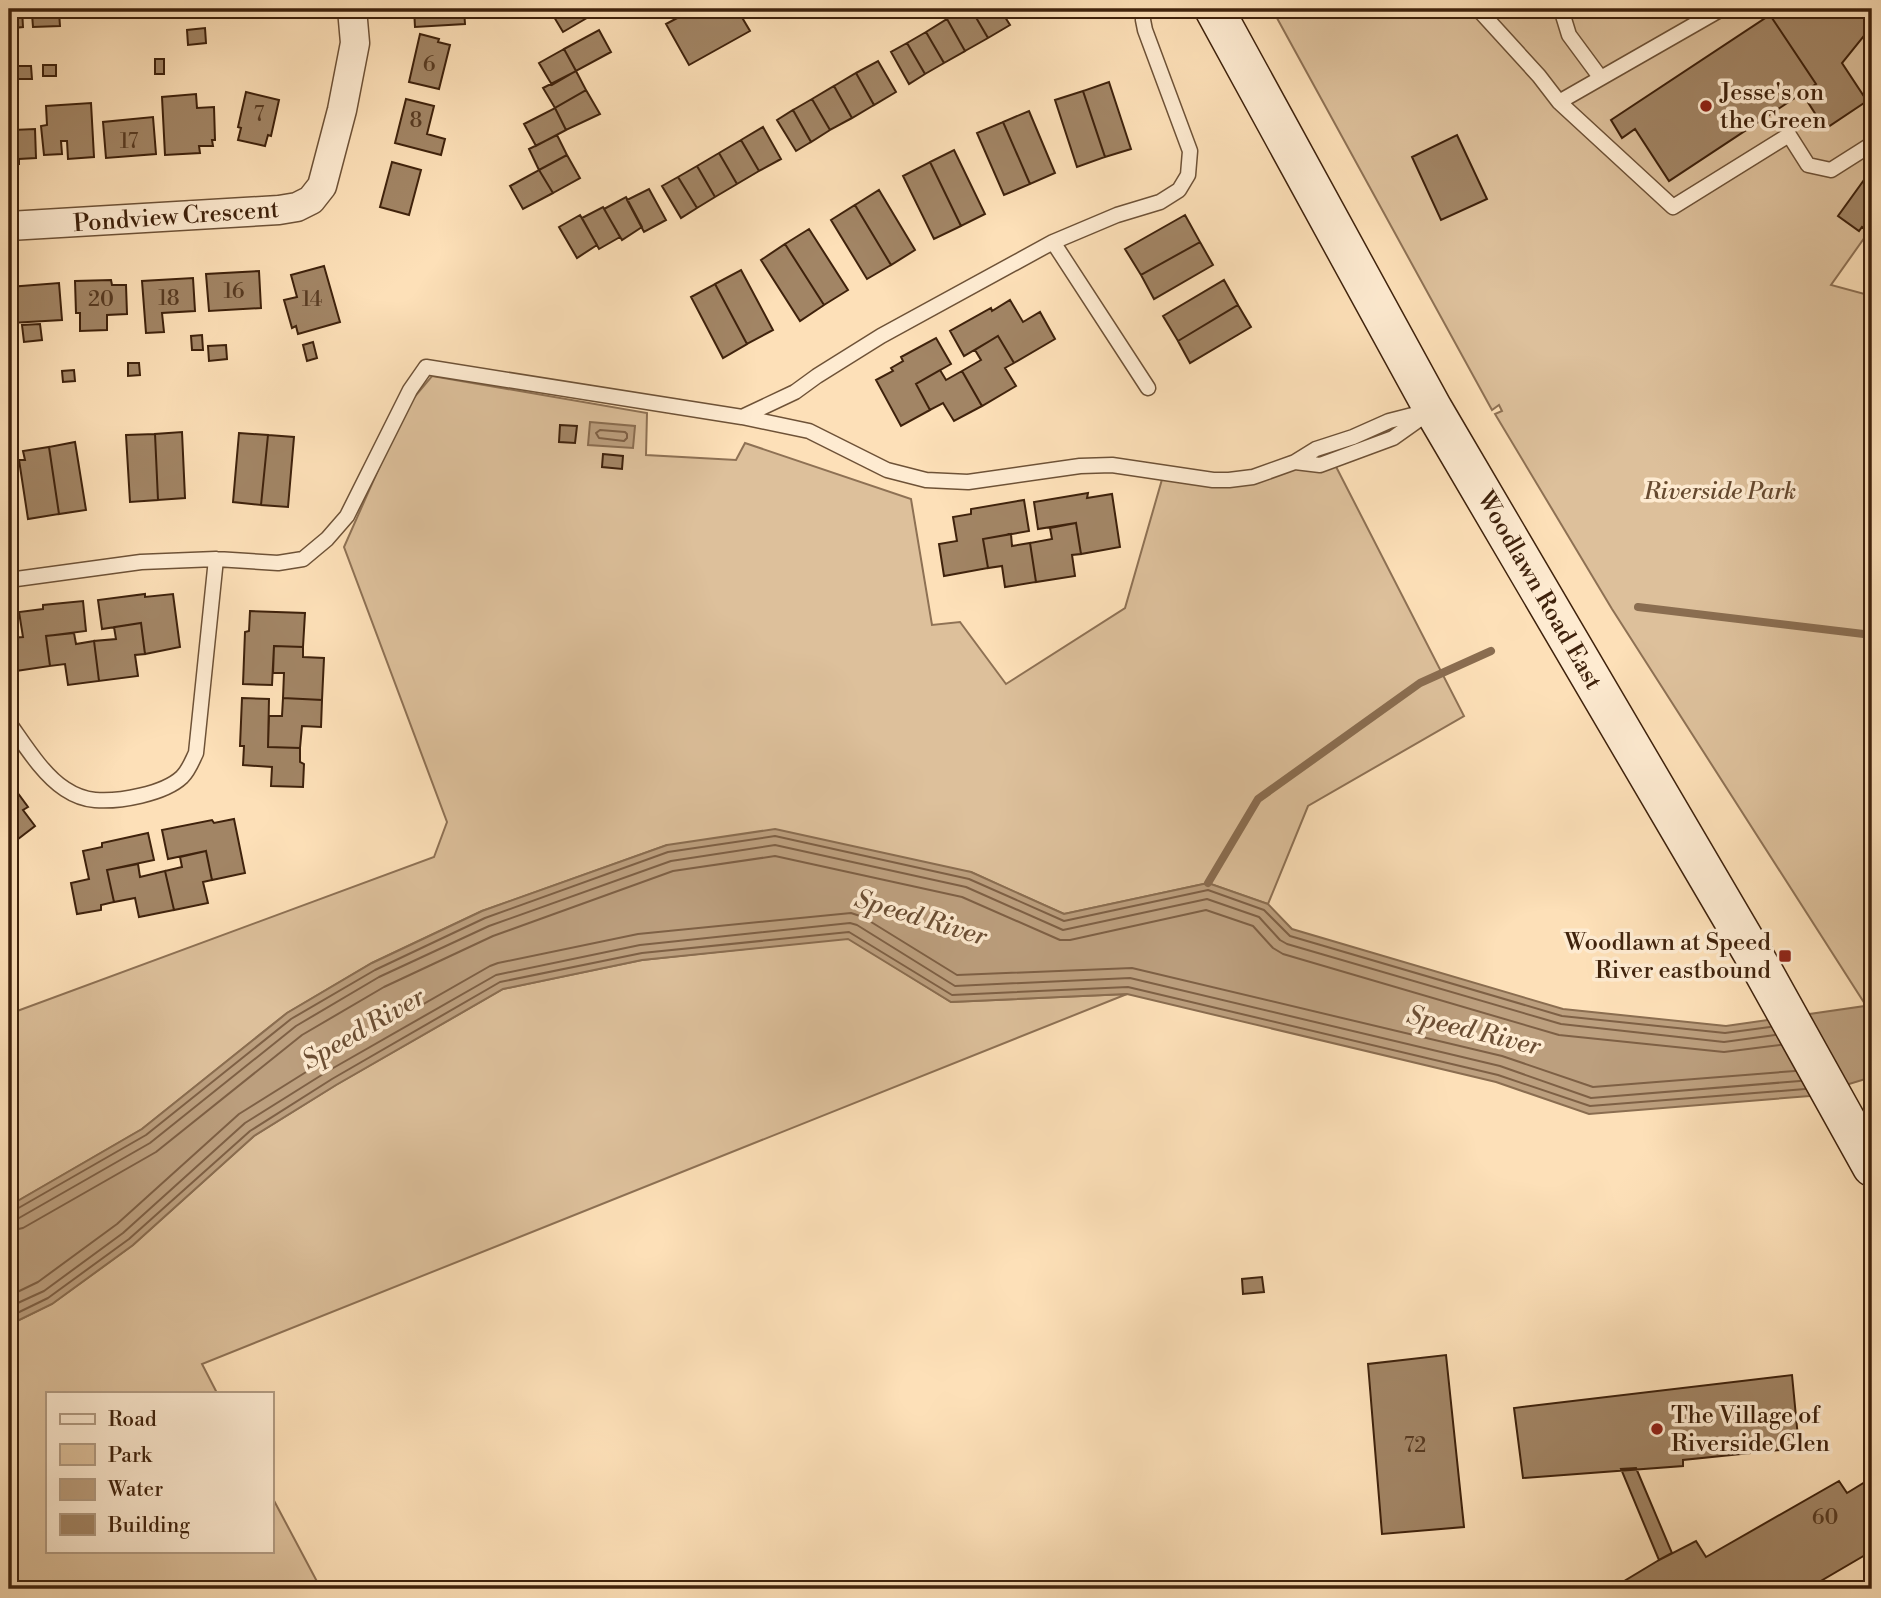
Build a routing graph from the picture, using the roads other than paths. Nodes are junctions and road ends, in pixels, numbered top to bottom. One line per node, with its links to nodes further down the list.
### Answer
1 (352, 9): 10 (street, Pondview Crescent)
2 (1144, 9): 11 (lane)
3 (1214, 9): 13 (main road, Woodlawn Road East)
4 (1478, 9): 8 (lane)
5 (1561, 9): 7 (lane)
6 (1718, 11): 7 (lane)
7 (1600, 77): 8 (lane)
8 (1559, 102): 9 (lane)
9 (1872, 144)
10 (9, 226)
11 (1053, 242): 12 (lane); 14 (lane)
12 (1148, 388)
13 (1433, 409): 14 (lane); 18 (main road, Woodlawn Road East)
14 (742, 417): 15 (lane)
15 (216, 559): 16 (lane); 17 (lane)
16 (9, 580)
17 (9, 723)
18 (1872, 1167)

